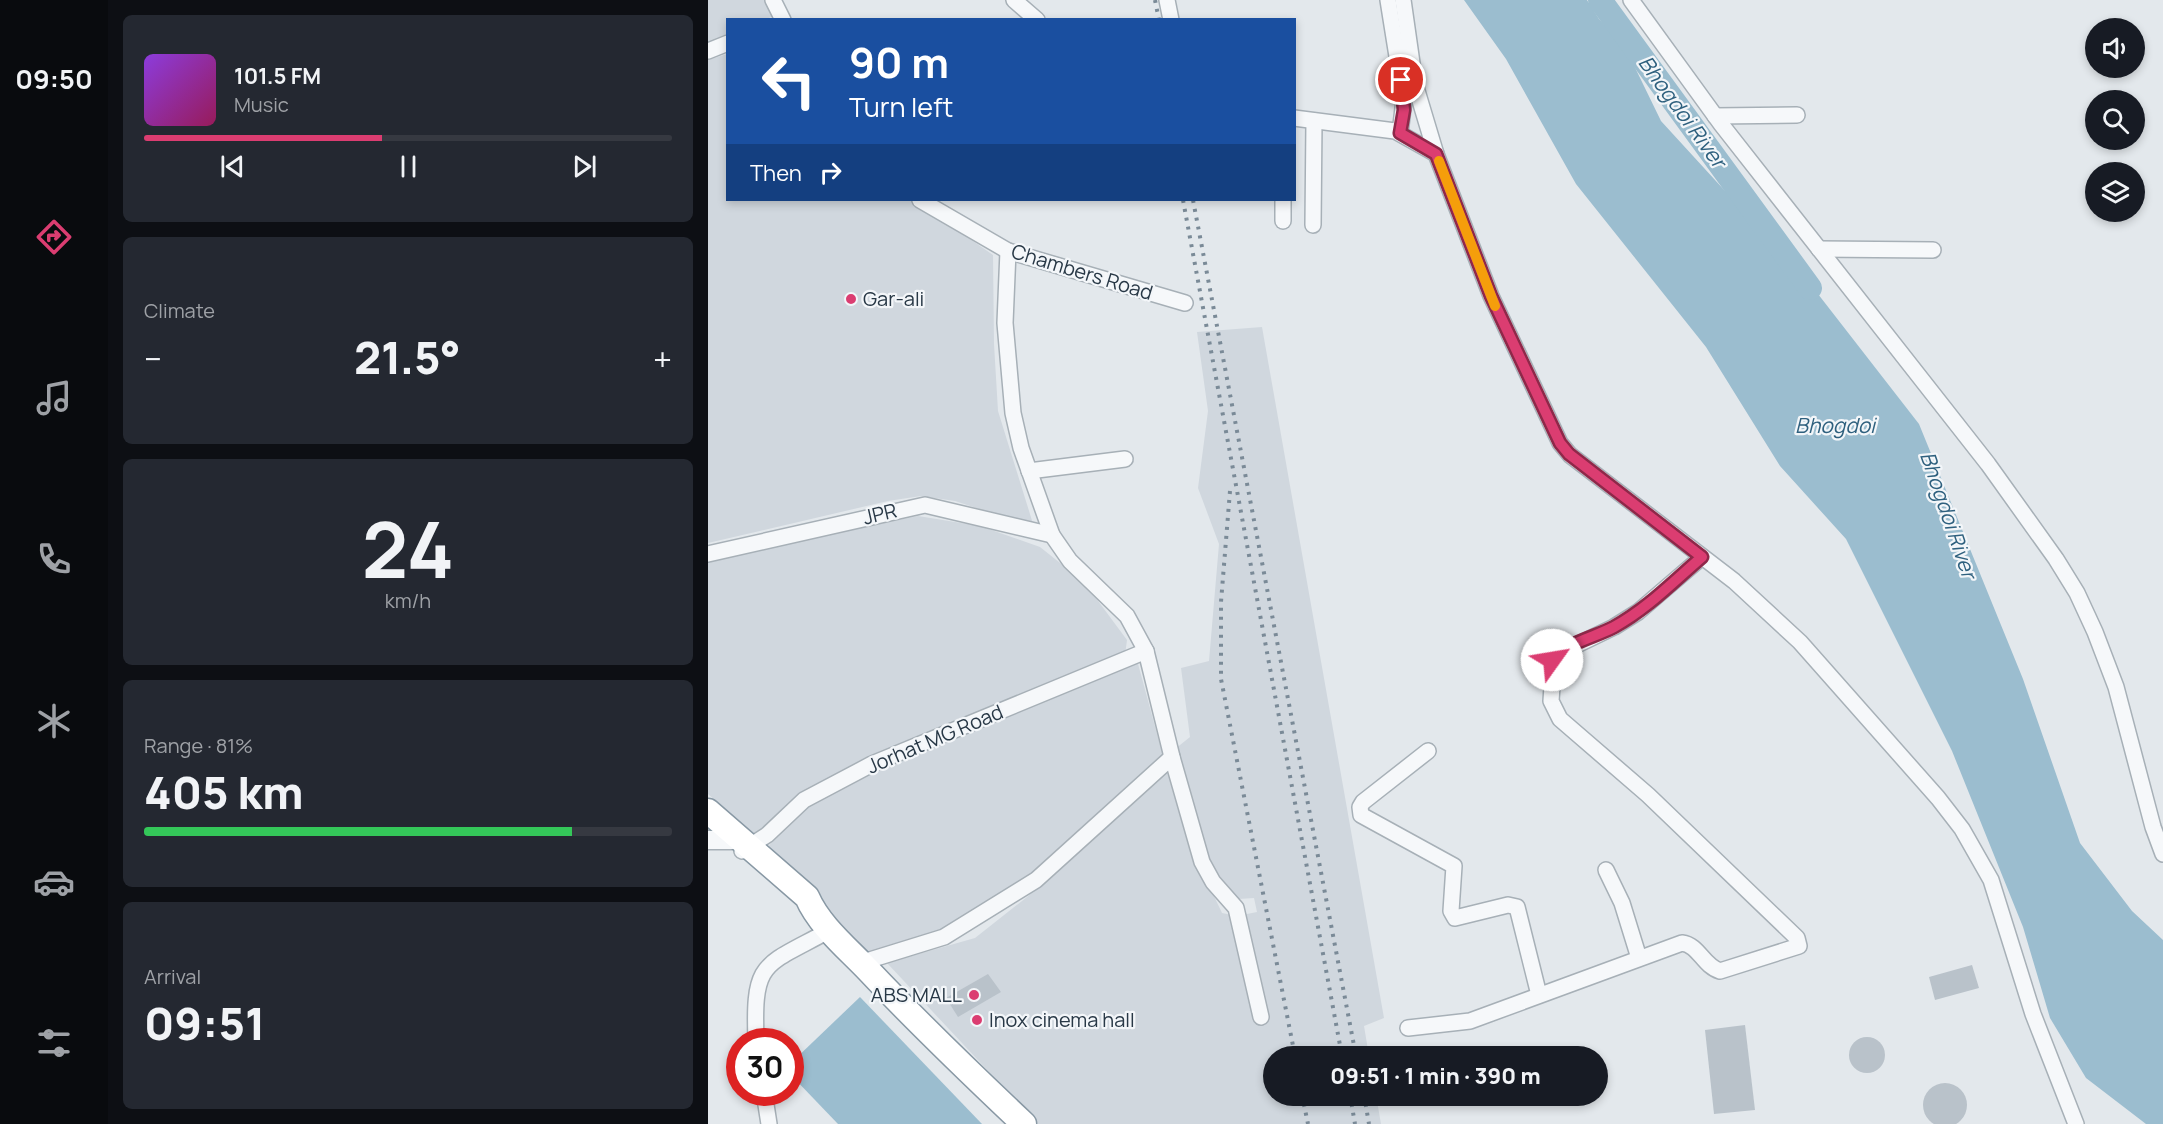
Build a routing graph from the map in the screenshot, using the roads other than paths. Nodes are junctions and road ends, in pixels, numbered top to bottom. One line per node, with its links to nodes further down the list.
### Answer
1 (772, 0): 7 (street)
2 (1014, 0): 8 (street)
3 (1167, 0): 9 (street)
4 (1388, 0): 16 (street)
5 (1402, 0): 17 (street)
6 (1631, 0): 13 (street)
7 (782, 18)
8 (1035, 18)
9 (1171, 18)
10 (726, 44): 11 (street)
11 (708, 51)
12 (1797, 115): 13 (street)
13 (1715, 116): 22 (street)
14 (1296, 118): 15 (street)
15 (1314, 122): 16 (street); 21 (street)
16 (1400, 133): 17 (street)
17 (1436, 154): 30 (street)
18 (922, 201): 24 (street, Chambers Road)
19 (1283, 201): 20 (street)
20 (1283, 221)
21 (1313, 225)
22 (1819, 249): 23 (street); 36 (street)
23 (1933, 250)
24 (1008, 251): 25 (street, Chambers Road); 27 (street)
25 (1185, 303)
26 (1125, 459): 27 (street)
27 (1029, 471): 28 (street)
28 (1052, 536): 29 (street, JPR); 31 (street)
29 (708, 554)
30 (1702, 557): 39 (street); 48 (street)
31 (1146, 651): 33 (street); 35 (street, Jorhat MG Road)
32 (1428, 751): 41 (street)
33 (1172, 757): 40 (street); 42 (street)
34 (708, 811): 35 (highway)
35 (728, 841): 38 (highway)
36 (2163, 854)
37 (1606, 870): 39 (street)
38 (830, 930): 40 (highway); 43 (street)
39 (1639, 958): 41 (street)
40 (860, 963): 47 (highway)
41 (1539, 995): 44 (street)
42 (1262, 1017)
43 (756, 1028)
44 (1408, 1028)
45 (766, 1106): 46 (street)
46 (769, 1124)
47 (1024, 1124)
48 (2076, 1124)

